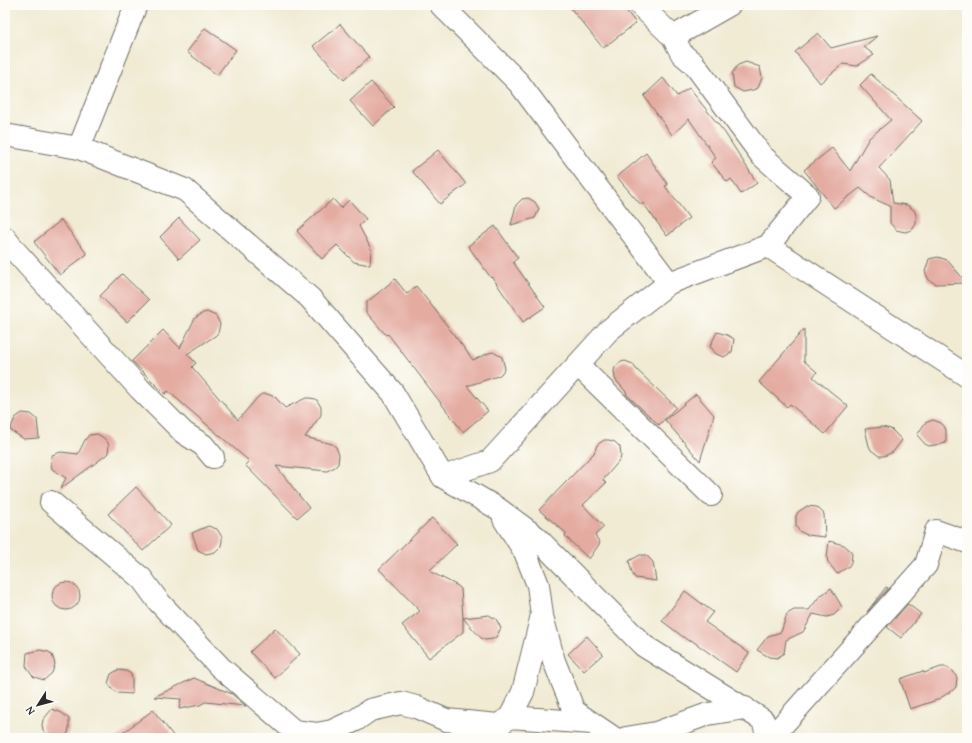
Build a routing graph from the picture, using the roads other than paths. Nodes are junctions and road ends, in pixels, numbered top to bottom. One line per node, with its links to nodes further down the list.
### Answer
1 (136, 5): 7 (street)
2 (441, 5): 10 (street)
3 (640, 5): 5 (street)
4 (729, 5): 5 (street)
5 (673, 37): 9 (street)
6 (5, 135): 7 (street)
7 (79, 148): 14 (street)
8 (5, 238): 13 (street)
9 (768, 246): 10 (street); 12 (street)
10 (669, 283): 11 (street)
11 (578, 364): 14 (street); 15 (street)
12 (967, 376)
13 (213, 457)
14 (443, 476): 17 (street)
15 (711, 495)
16 (50, 502): 21 (street)
17 (497, 508): 19 (street); 20 (street)
18 (967, 542): 27 (street)
19 (542, 615): 21 (street); 22 (street)
20 (745, 708): 25 (street); 26 (street)
21 (504, 721): 22 (street); 23 (street)
22 (592, 723): 24 (street)
23 (480, 738)
24 (614, 738)
25 (626, 738)
26 (768, 738)
27 (771, 738)

